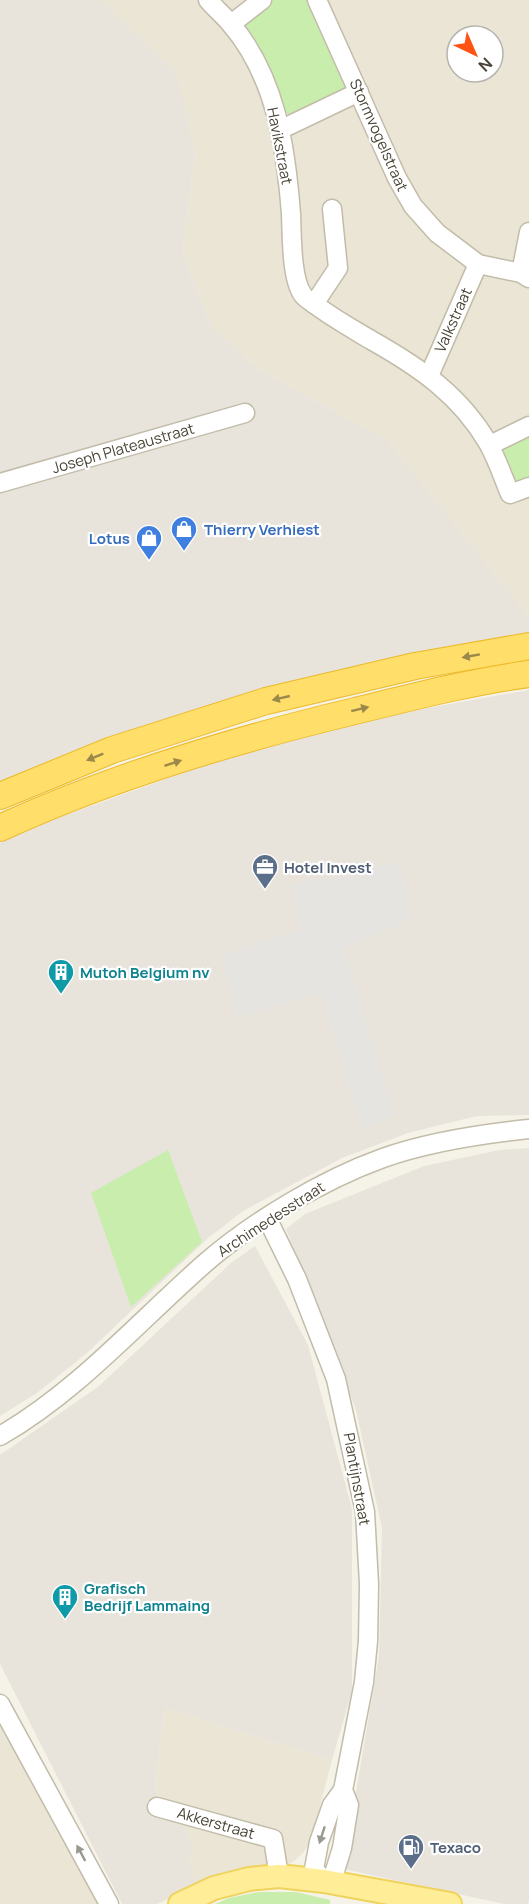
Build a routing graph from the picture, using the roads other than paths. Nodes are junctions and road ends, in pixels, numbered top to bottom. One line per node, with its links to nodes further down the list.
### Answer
1 (208, 0): 4 (street, Havikstraat)
2 (262, 0): 4 (street)
3 (317, 0): 5 (street, Stormvogelstraat)
4 (231, 24): 6 (street, Havikstraat)
5 (359, 92): 6 (street); 9 (street, Stormvogelstraat)
6 (280, 128): 11 (street, Havikstraat)
7 (332, 209): 11 (street)
8 (529, 232): 10 (street)
9 (478, 264): 10 (street, Stormvogelstraat); 12 (street, Valkstraat)
10 (525, 275)
11 (314, 304): 12 (street, Havikstraat)
12 (429, 376): 15 (street, Havikstraat)
13 (245, 413): 16 (street, Joseph Plateaustraat)
14 (529, 426): 15 (street)
15 (490, 446): 17 (street, Havikstraat)
16 (0, 483)
17 (529, 487)
18 (529, 646): 20 (highway, one-way to 20)
19 (529, 674): 21 (highway, one-way to 19)
20 (0, 796)
21 (0, 828)
22 (529, 1129): 23 (street, Archimedesstraat)
23 (267, 1218): 24 (street, Archimedesstraat); 28 (street, Plantijnstraat)
24 (0, 1436)
25 (0, 1704): 29 (street, one-way to 25)
26 (157, 1807): 27 (street, Akkerstraat)
27 (279, 1876): 28 (main road); 30 (main road)
28 (324, 1881): 31 (main road)
29 (109, 1904)
30 (180, 1904)
31 (450, 1904)

